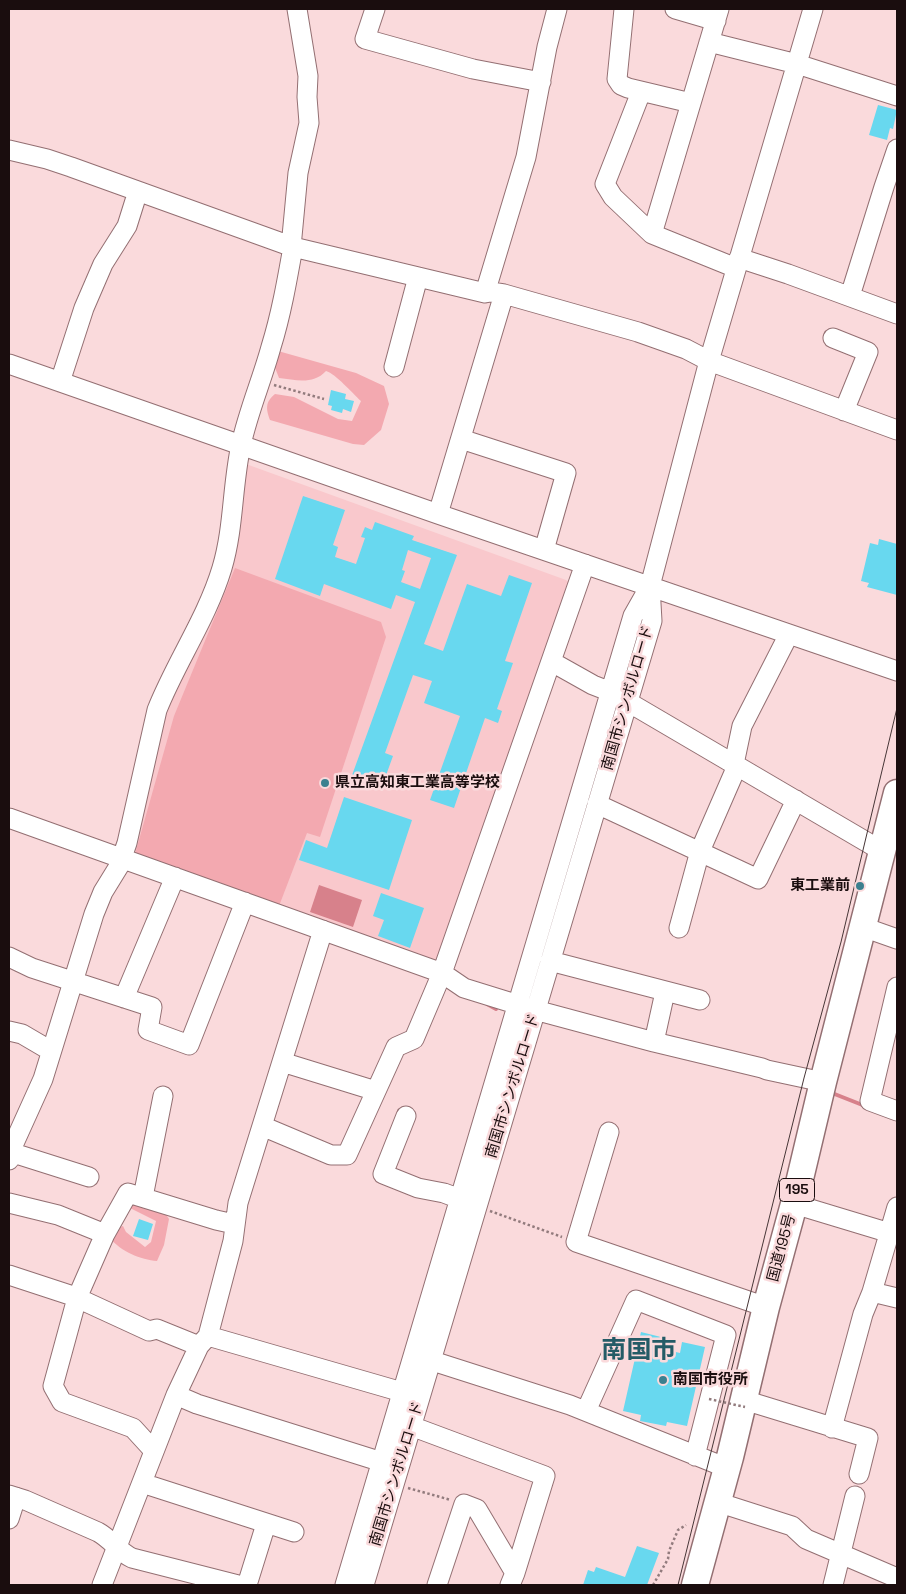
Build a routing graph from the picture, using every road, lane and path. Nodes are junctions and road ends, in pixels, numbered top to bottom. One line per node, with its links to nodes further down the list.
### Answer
1 (297, 9): 19 (street)
2 (375, 9): 10 (street)
3 (557, 9): 10 (street)
4 (624, 9): 11 (street)
5 (675, 9): 7 (street)
6 (813, 9): 9 (street)
7 (717, 15): 8 (street)
8 (709, 42): 9 (street); 13 (street)
9 (797, 64): 12 (street); 20 (street)
10 (540, 82): 22 (street)
11 (641, 92): 13 (street); 18 (street)
12 (897, 96)
13 (691, 103): 18 (street)
14 (897, 149): 16 (street)
15 (9, 150): 17 (street)
16 (890, 190): 24 (street)
17 (138, 191): 19 (street); 31 (street)
18 (652, 234): 20 (street)
19 (292, 247): 21 (street); 30 (street)
20 (737, 263): 24 (street); 27 (street)
21 (418, 277): 22 (street); 29 (street)
22 (485, 293): 23 (street)
23 (504, 294): 27 (street); 35 (street)
24 (850, 296): 25 (street)
25 (897, 314)
26 (833, 338): 33 (street)
27 (709, 361): 33 (street); 40 (street)
28 (9, 364): 31 (street)
29 (394, 367)
30 (261, 381): 32 (path); 36 (street)
31 (60, 382): 36 (street)
32 (324, 399)
33 (844, 411): 34 (street)
34 (897, 430)
35 (461, 439): 37 (street); 38 (street)
36 (241, 445): 37 (street); 53 (street)
37 (438, 514): 38 (street)
38 (544, 550): 39 (street)
39 (585, 564): 40 (street); 42 (street)
40 (650, 586): 41 (street); 44 (street, 南国市シンボルロード); 45 (street, 南国市シンボルロード)
41 (788, 634): 43 (street); 46 (street)
42 (552, 662): 44 (street); 62 (street)
43 (897, 672)
44 (611, 692): 45 (street); 68 (street, 南国市シンボルロード)
45 (628, 702): 46 (street); 49 (street, 南国市シンボルロード)
46 (735, 765): 48 (street); 51 (street)
47 (897, 793): 52 (highway, 国道195号 / 195)
48 (796, 800): 51 (street); 52 (street)
49 (597, 804): 51 (street); 61 (street, 南国市シンボルロード)
50 (9, 818): 53 (street)
51 (700, 851): 57 (street)
52 (882, 851): 56 (highway, 国道195号 / 195)
53 (122, 858): 54 (street); 63 (street)
54 (175, 877): 55 (street); 66 (street)
55 (245, 902): 58 (street); 66 (street)
56 (863, 927): 59 (street); 74 (highway, 国道195号 / 195)
57 (679, 928)
58 (323, 930): 62 (street); 73 (street)
59 (897, 939)
60 (9, 957): 63 (street)
61 (550, 961): 65 (street); 69 (street, 南国市シンボルロード)
62 (442, 973): 68 (street); 75 (street)
63 (72, 982): 66 (street); 72 (street)
64 (897, 987): 77 (street)
65 (665, 992): 67 (street); 71 (street)
66 (124, 998)
67 (700, 1000)
68 (518, 1005): 69 (street); 84 (street, 南国市シンボルロード)
69 (536, 1010): 71 (street); 99 (street, 南国市シンボルロード)
70 (9, 1031): 72 (street)
71 (654, 1042): 74 (street)
72 (51, 1051): 81 (street)
73 (282, 1062): 75 (street); 79 (street)
74 (823, 1082): 86 (highway, 国道195号 / 195)
75 (376, 1091): 79 (street)
76 (163, 1096): 83 (street)
77 (897, 1110)
78 (406, 1116): 84 (street)
79 (262, 1126): 89 (street)
80 (609, 1132): 92 (street)
81 (10, 1156): 82 (street)
82 (89, 1177)
83 (143, 1197): 89 (street); 91 (street)
84 (460, 1199): 99 (street, 南国市シンボルロード)
85 (9, 1203): 91 (street)
86 (794, 1204): 90 (street); 97 (highway, 国道195号 / 195)
87 (897, 1207): 90 (street)
88 (484, 1209): 92 (path)
89 (234, 1224): 98 (street)
90 (890, 1233): 94 (street)
91 (105, 1234): 95 (street)
92 (576, 1242): 97 (street)
93 (9, 1275): 95 (street)
94 (872, 1292): 96 (street); 106 (street)
95 (77, 1298): 98 (street); 107 (street)
96 (897, 1298)
97 (766, 1307): 103 (highway, 国道195号 / 195)
98 (204, 1341): 100 (street); 101 (street)
99 (422, 1358): 100 (street, 南国市シンボルロード); 104 (street); 105 (street, 南国市シンボルロード)
100 (402, 1392): 109 (street, 南国市シンボルロード)
101 (176, 1396): 107 (street); 109 (street)
102 (709, 1398): 103 (path, bridge)
103 (744, 1404): 106 (street); 110 (highway, 国道195号 / 195)
104 (586, 1411): 108 (street); 108 (street)
105 (412, 1426): 125 (street); 130 (street, 南国市シンボルロード)
106 (832, 1428): 111 (street)
107 (154, 1451): 112 (street)
108 (695, 1456): 110 (street)
109 (382, 1462): 129 (street, 南国市シンボルロード)
110 (727, 1468): 116 (highway, 国道195号 / 195)
111 (858, 1474)
112 (142, 1483): 119 (street); 122 (street)
113 (402, 1486): 117 (path)
114 (13, 1496): 118 (street); 122 (street)
115 (855, 1496): 123 (street)
116 (717, 1502): 123 (street); 133 (highway, 国道195号 / 195)
117 (464, 1504): 125 (street); 131 (street)
118 (9, 1519)
119 (266, 1524): 121 (street); 128 (street)
120 (686, 1525): 132 (path)
121 (294, 1532)
122 (117, 1546): 126 (street); 127 (street)
123 (841, 1554): 124 (street); 134 (street)
124 (897, 1578)
125 (512, 1579)
126 (102, 1585)
127 (238, 1585)
128 (247, 1585)
129 (345, 1585)
130 (364, 1585)
131 (437, 1585)
132 (653, 1585)
133 (695, 1585)
134 (832, 1585)

